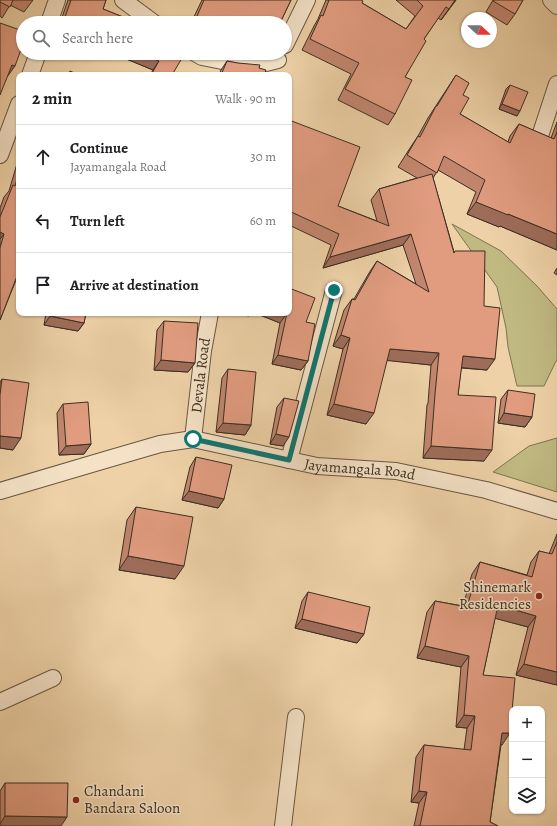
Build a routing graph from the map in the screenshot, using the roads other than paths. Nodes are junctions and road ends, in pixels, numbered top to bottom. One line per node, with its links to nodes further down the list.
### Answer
1 (57, 0): 6 (street)
2 (123, 0): 7 (street)
3 (307, 0): 8 (street)
4 (551, 0): 5 (street)
5 (557, 6)
6 (51, 16)
7 (145, 16)
8 (292, 31)
9 (35, 60): 12 (street)
10 (214, 60): 11 (street)
11 (277, 63)
12 (31, 72)
13 (557, 84): 15 (street)
14 (16, 112): 16 (street)
15 (541, 133)
16 (0, 155)
17 (334, 290): 20 (street)
18 (209, 316): 19 (street, Devala Road)
19 (193, 439): 20 (street, Jayamangala Road); 21 (street, Jayamangala Road)
20 (289, 460): 22 (street, Jayamangala Road)
21 (0, 491)
22 (557, 511)
23 (54, 678): 24 (street)
24 (0, 702)
25 (296, 717): 26 (street)
26 (283, 826)

